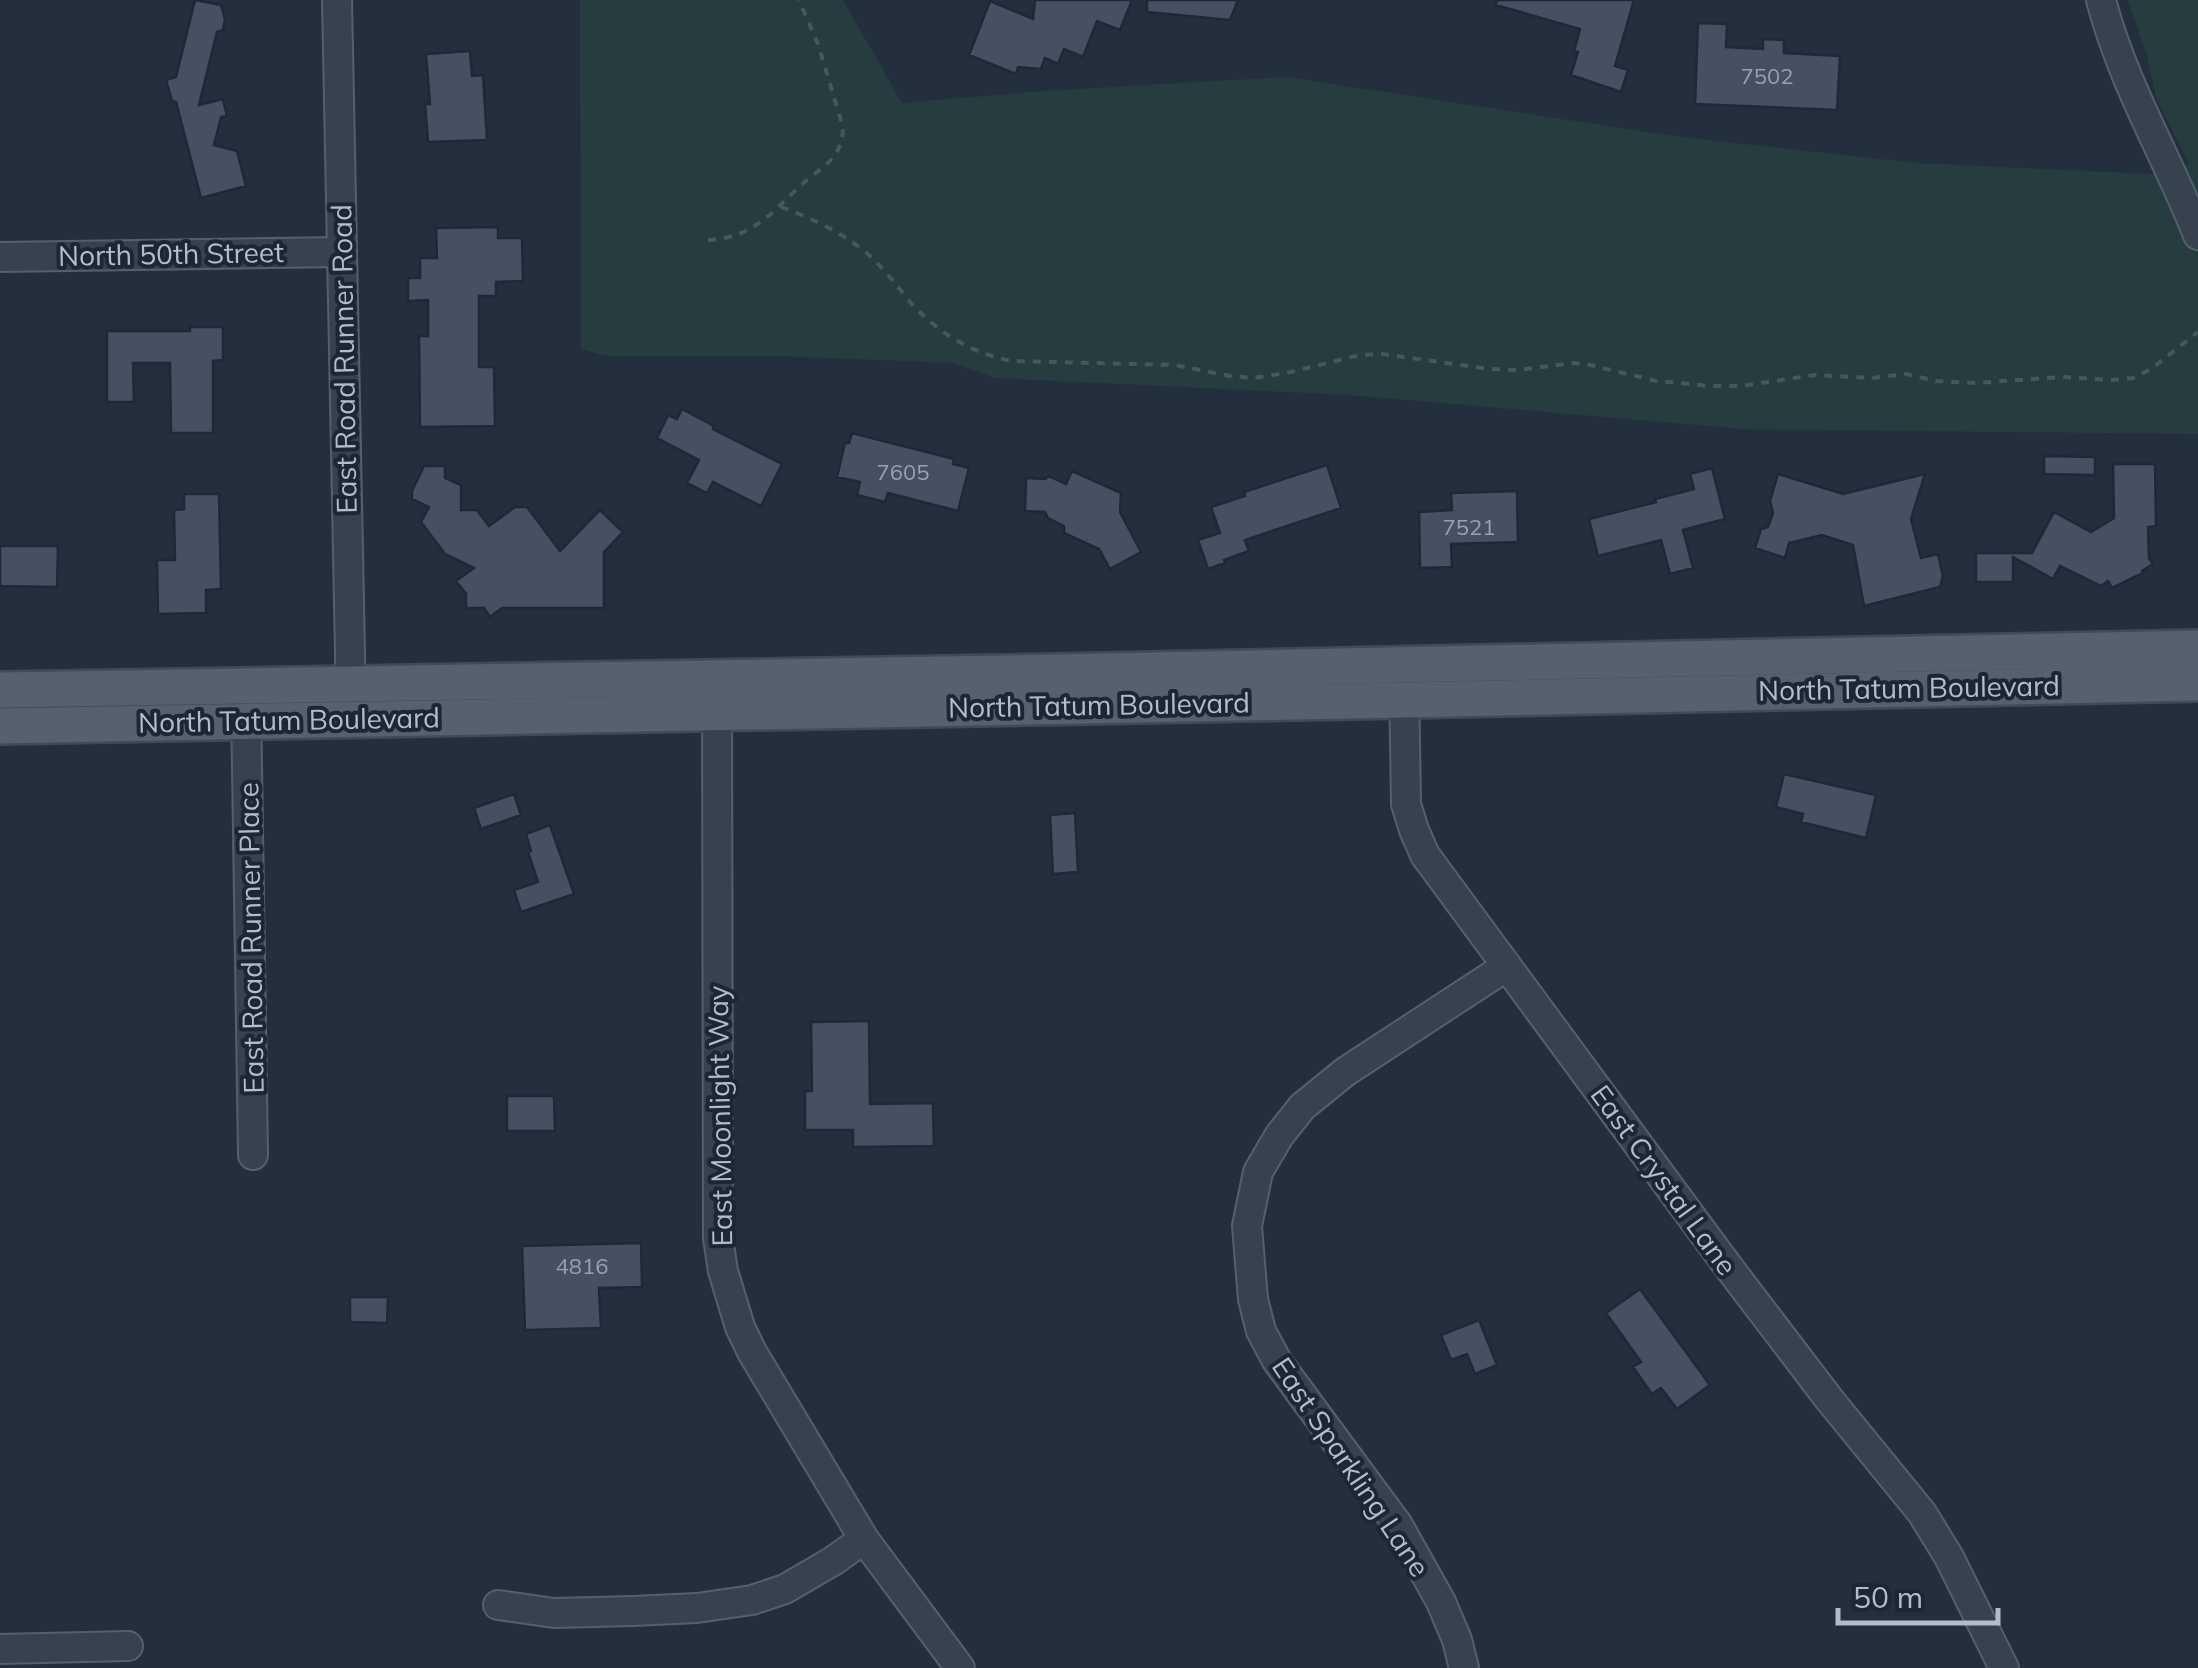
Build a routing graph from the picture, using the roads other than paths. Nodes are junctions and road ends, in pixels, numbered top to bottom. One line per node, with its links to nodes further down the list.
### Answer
1 (337, 0): 4 (street, East Road Runner Road)
2 (2102, 0): 3 (street)
3 (2198, 235)
4 (342, 252): 5 (street, North 50th Street); 13 (street, East Road Runner Road)
5 (0, 257)
6 (2198, 648): 7 (main road, North Tatum Boulevard)
7 (1403, 664): 11 (main road, North Tatum Boulevard); 12 (street, East Crystal Lane)
8 (2198, 682): 12 (main road, North Tatum Boulevard)
9 (245, 685): 10 (main road, North Tatum Boulevard); 13 (main road, North Tatum Boulevard); 14 (street, East Road Runner Place)
10 (0, 690)
11 (717, 694): 12 (main road, North Tatum Boulevard); 13 (main road, North Tatum Boulevard); 18 (street, East Moonlight Way)
12 (1404, 700): 16 (street, East Crystal Lane)
13 (351, 701): 14 (main road, North Tatum Boulevard)
14 (247, 720): 15 (main road, North Tatum Boulevard); 17 (street, East Road Runner Place)
15 (0, 726)
16 (1506, 966): 23 (street, East Sparkling Lane); 24 (street, East Crystal Lane)
17 (253, 1155)
18 (864, 1539): 19 (street); 22 (street, East Moonlight Way)
19 (498, 1605)
20 (128, 1646): 21 (street)
21 (0, 1649)
22 (960, 1668)
23 (1464, 1668)
24 (2004, 1668)

